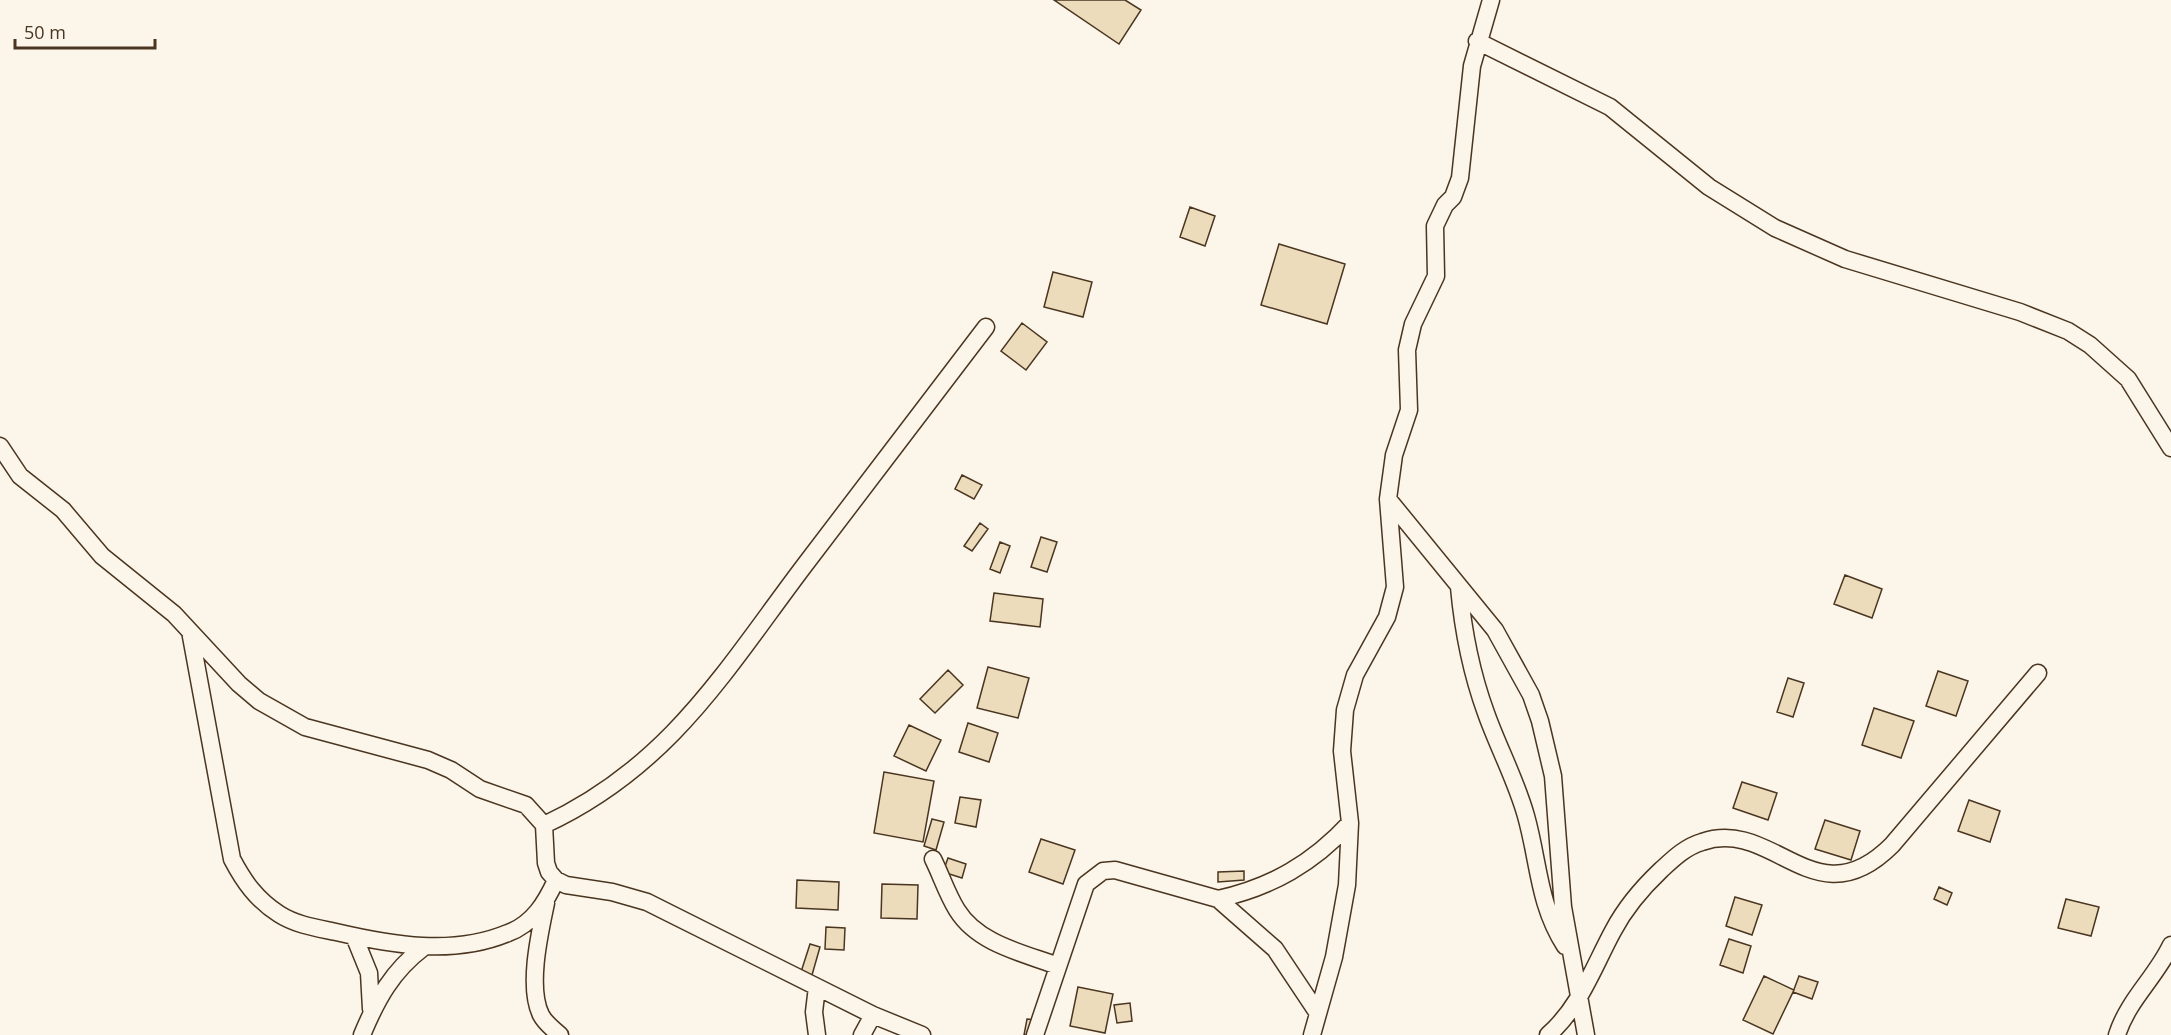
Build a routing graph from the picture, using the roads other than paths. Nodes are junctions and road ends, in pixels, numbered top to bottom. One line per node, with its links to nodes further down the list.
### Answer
1 (1491, 0): 2 (street)
2 (1477, 41): 5 (street); 6 (street)
3 (986, 327): 11 (street)
4 (0, 446): 8 (street)
5 (2171, 448)
6 (1388, 499): 7 (street); 10 (street)
7 (1459, 588): 19 (street); 19 (street)
8 (190, 631): 11 (street); 16 (street)
9 (2038, 673): 24 (street)
10 (1350, 823): 14 (street); 25 (street)
11 (544, 825): 13 (street)
12 (933, 859): 21 (street)
13 (556, 880): 15 (street); 23 (street)
14 (1218, 899): 21 (street); 25 (street)
15 (546, 902): 18 (street); 29 (street)
16 (354, 936): 18 (street); 26 (street)
17 (2171, 945): 22 (street)
18 (424, 947): 26 (street)
19 (1570, 953): 24 (street)
20 (2171, 963): 22 (street)
21 (1058, 966): 33 (street)
22 (2152, 976): 37 (street)
23 (817, 987): 27 (street); 30 (street)
24 (1579, 998): 35 (street); 36 (street)
25 (1317, 1011): 34 (street)
26 (371, 1013): 28 (street)
27 (873, 1015): 31 (street); 32 (street)
28 (362, 1035)
29 (560, 1035)
30 (817, 1035)
31 (862, 1035)
32 (922, 1035)
33 (1035, 1035)
34 (1312, 1035)
35 (1548, 1035)
36 (1586, 1035)
37 (2117, 1035)

